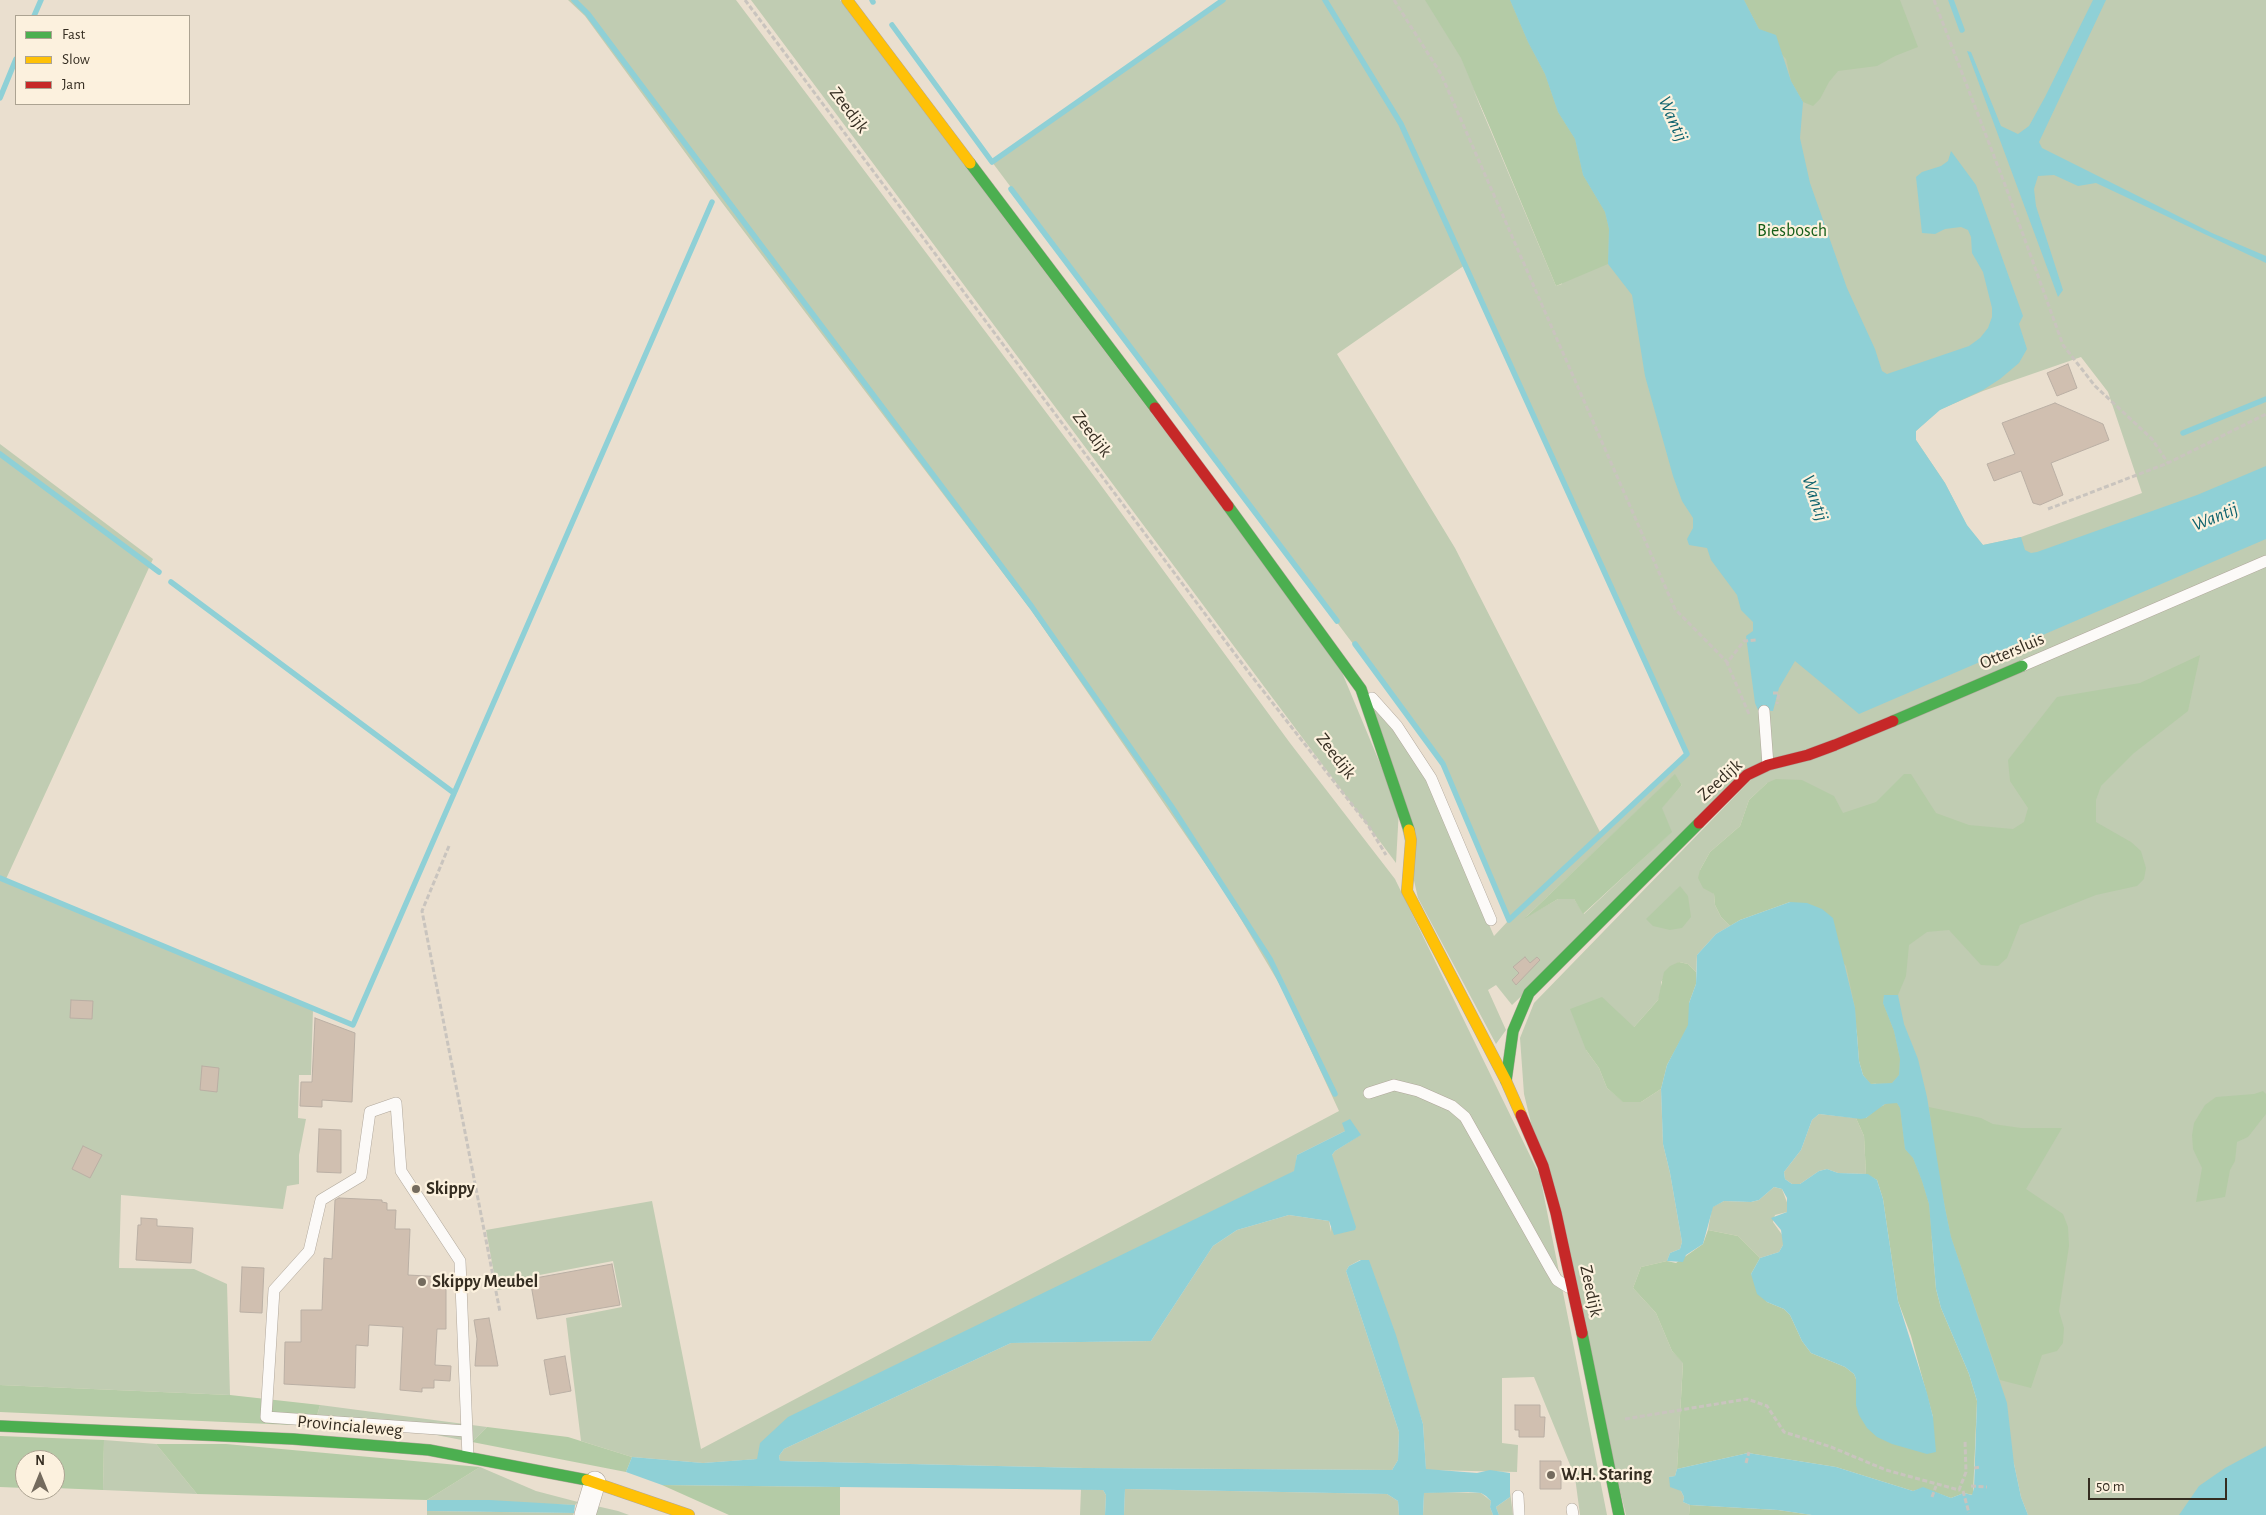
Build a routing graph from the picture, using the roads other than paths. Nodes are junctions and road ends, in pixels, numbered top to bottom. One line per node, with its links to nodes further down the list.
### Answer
1 (847, 0): 4 (street, Zeedijk)
2 (2266, 560): 3 (lane, Ottersluis)
3 (2022, 666): 6 (street, Ottersluis)
4 (1361, 689): 7 (lane, Zeedijk); 8 (street, Zeedijk)
5 (1764, 711): 6 (lane)
6 (1768, 765): 8 (street, Zeedijk)
7 (1491, 920)
8 (1506, 1080): 10 (street, Zeedijk)
9 (1369, 1093): 10 (lane)
10 (1573, 1290): 23 (street, Zeedijk)
11 (321, 1421): 12 (lane); 14 (lane); 15 (lane)
12 (376, 1424): 14 (lane); 16 (lane)
13 (0, 1426): 15 (street, Provincialeweg)
14 (466, 1430): 17 (lane)
15 (319, 1441): 16 (street, Provincialeweg)
16 (374, 1445): 17 (street, Provincialeweg)
17 (468, 1458): 18 (street, Provincialeweg)
18 (595, 1482): 20 (street); 21 (street, Provincialeweg)
19 (1518, 1496): 22 (lane)
20 (585, 1515)
21 (689, 1515)
22 (1519, 1515)
23 (1619, 1515)

